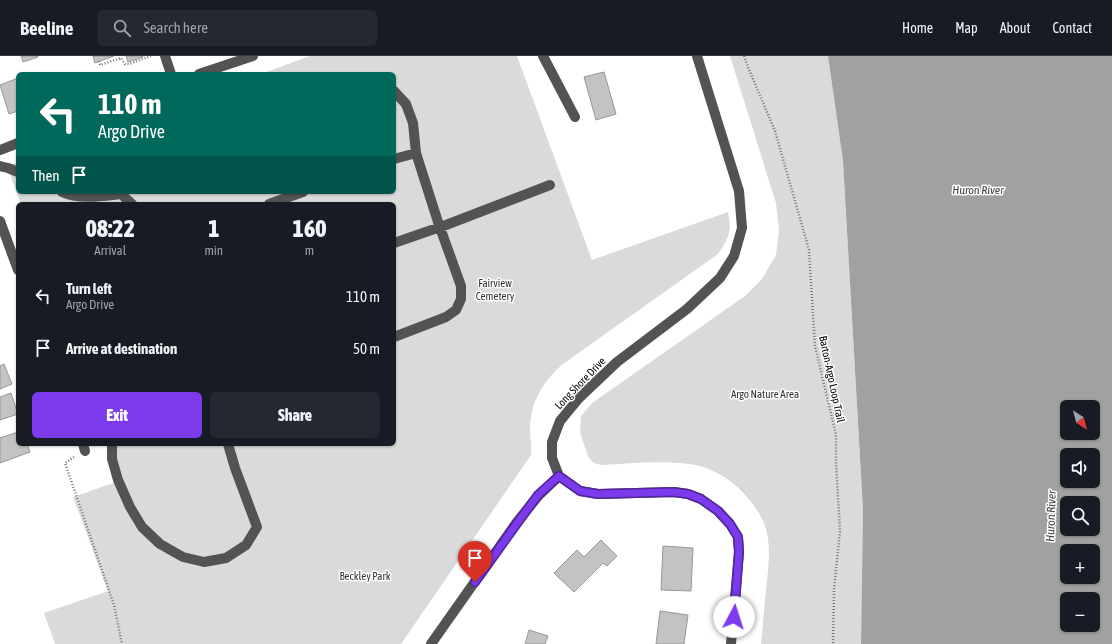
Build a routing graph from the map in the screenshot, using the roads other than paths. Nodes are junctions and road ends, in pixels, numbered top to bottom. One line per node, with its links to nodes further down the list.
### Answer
1 (165, 56): 5 (street)
2 (254, 56): 6 (street)
3 (543, 56): 8 (street)
4 (697, 56): 29 (street, Long Shore Drive)
5 (171, 72)
6 (205, 72)
7 (396, 93): 11 (street)
8 (574, 117)
9 (16, 144): 10 (street)
10 (0, 150)
11 (416, 153): 12 (street); 23 (street)
12 (396, 158)
13 (0, 166): 14 (street)
14 (16, 171)
15 (550, 185): 23 (street)
16 (67, 194): 17 (street)
17 (116, 194)
18 (124, 194): 20 (street)
19 (297, 194): 21 (street)
20 (130, 202)
21 (275, 202)
22 (0, 222): 25 (street)
23 (439, 227): 24 (street); 26 (street)
24 (396, 242)
25 (16, 265)
26 (396, 336)
27 (112, 446): 28 (street)
28 (229, 446)
29 (559, 476): 30 (street); 31 (street)
30 (431, 644)
31 (731, 644)

